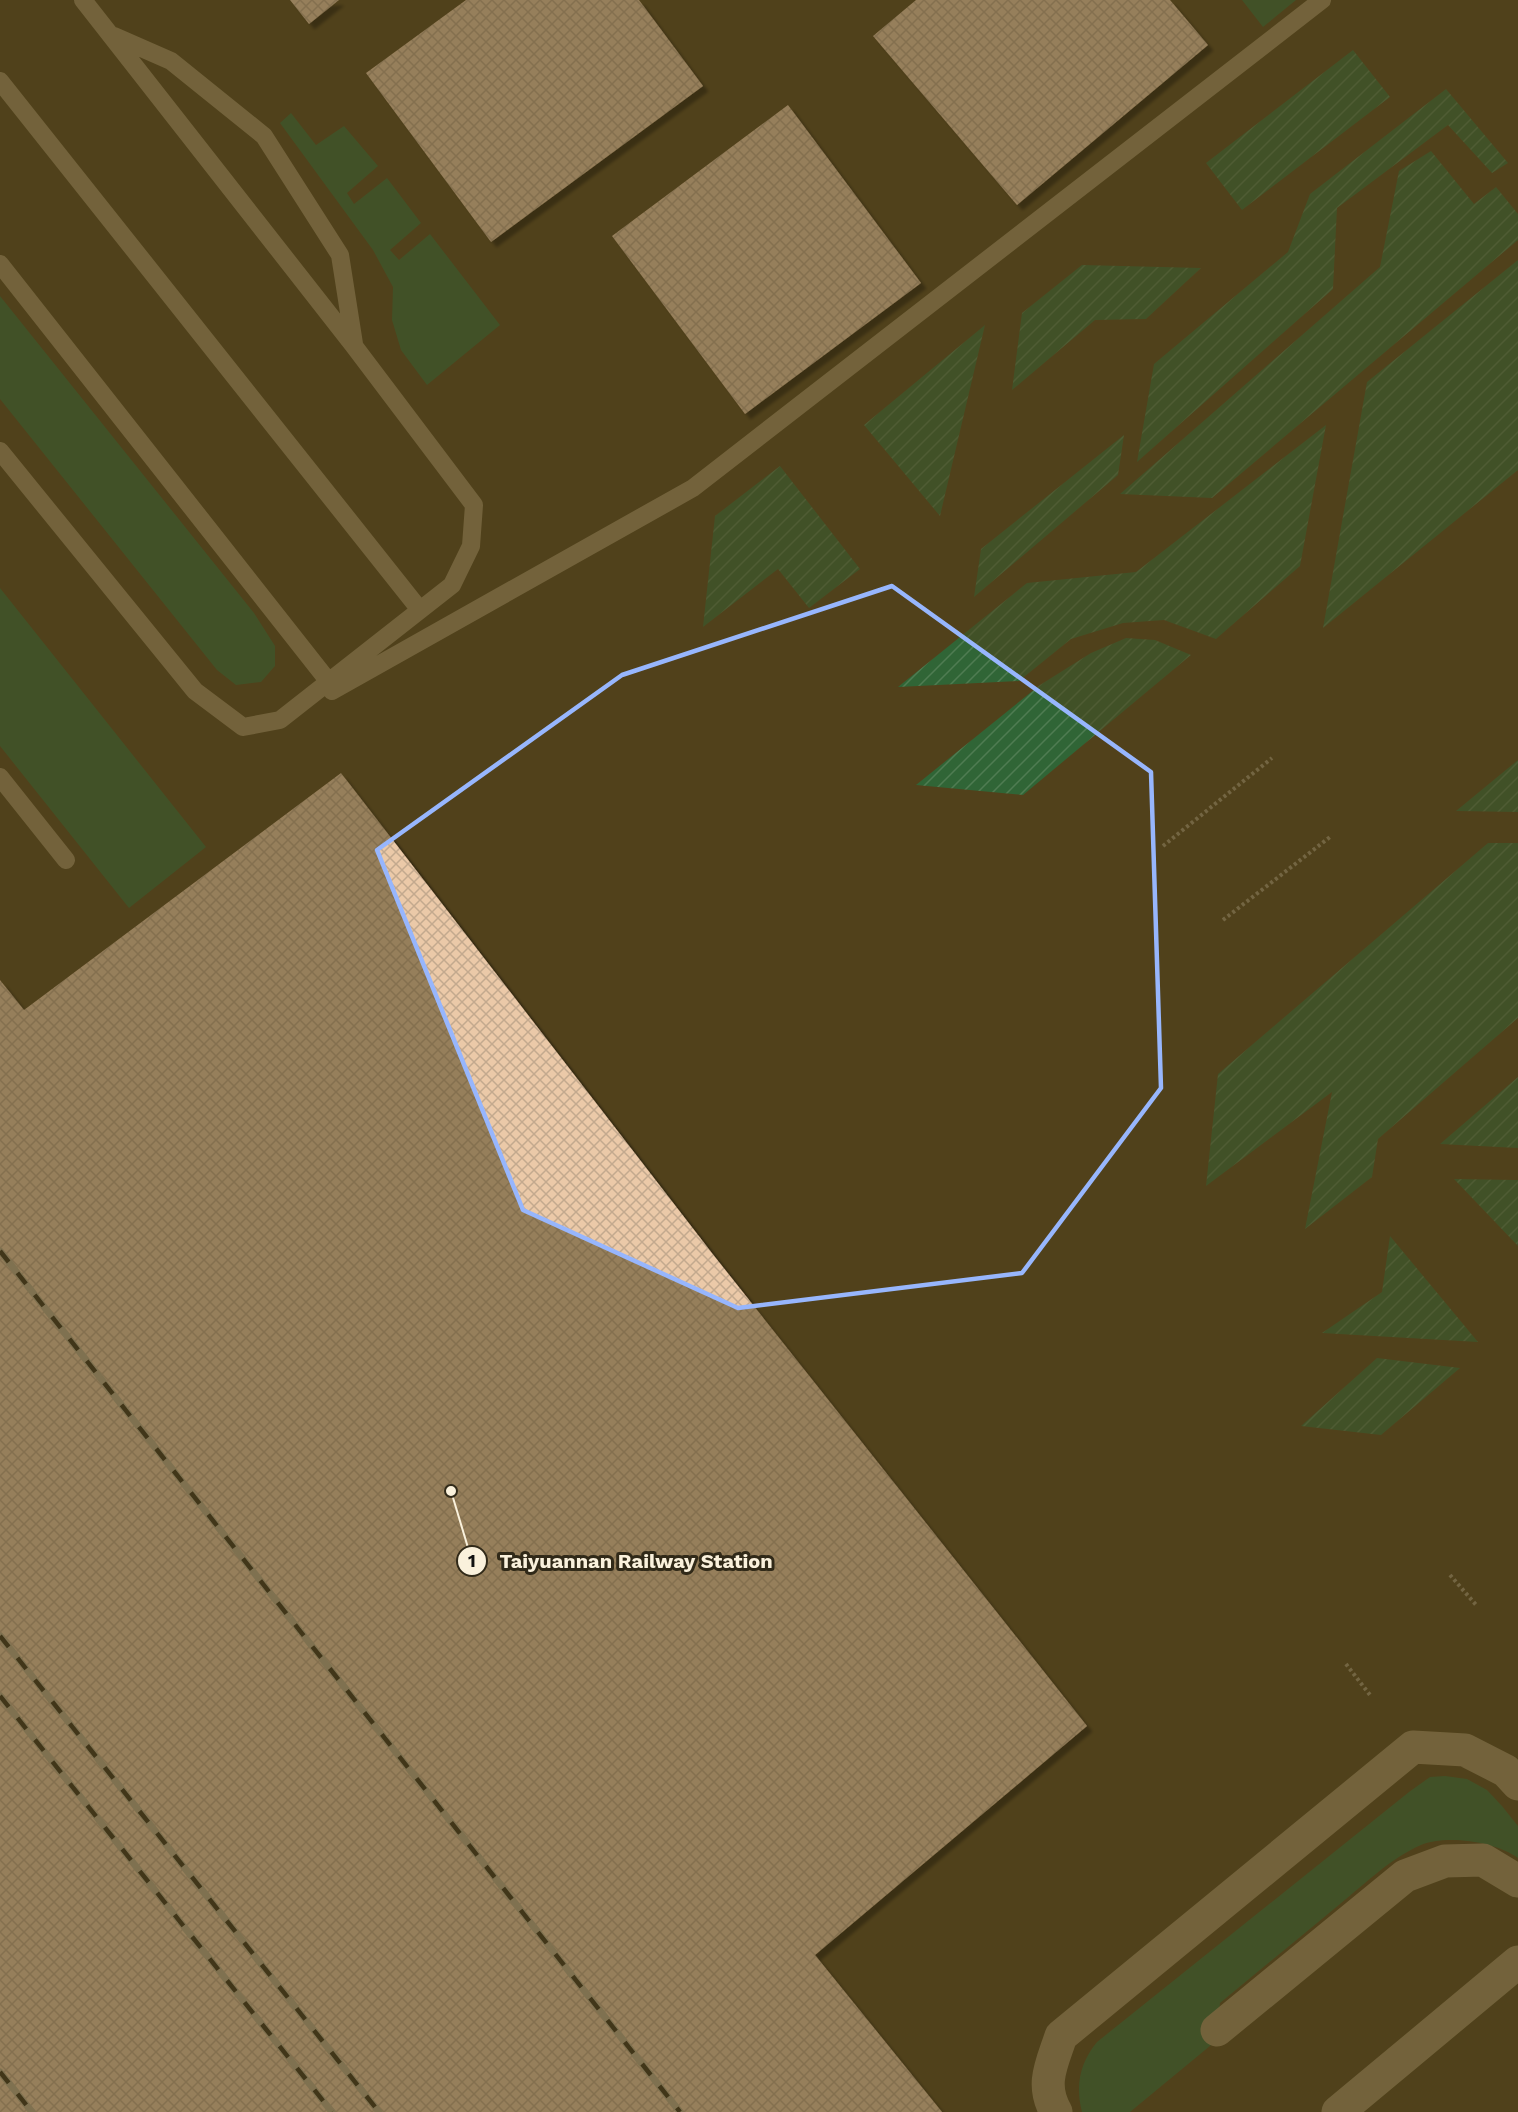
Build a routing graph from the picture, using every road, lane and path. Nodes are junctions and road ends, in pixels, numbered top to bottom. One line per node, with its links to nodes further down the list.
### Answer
1 (83, 0): 3 (lane)
2 (1322, 0): 10 (lane)
3 (110, 34): 6 (lane); 6 (lane)
4 (0, 81): 8 (lane)
5 (0, 264): 9 (lane)
6 (354, 346): 8 (lane)
7 (0, 450): 10 (lane)
8 (420, 610): 9 (lane)
9 (329, 682): 10 (lane)
10 (280, 720)
11 (1272, 758): 14 (path)
12 (0, 777): 15 (lane)
13 (1330, 837): 16 (path)
14 (1163, 846)
15 (66, 860)
16 (1223, 920)
17 (1450, 1575): 18 (path)
18 (1477, 1606)
19 (1346, 1664): 20 (path)
20 (1370, 1695)
21 (1518, 1784): 25 (street)
22 (1518, 1881): 24 (street)
23 (1518, 1962): 26 (street)
24 (1217, 2030)
25 (1056, 2112)
26 (1338, 2112)

